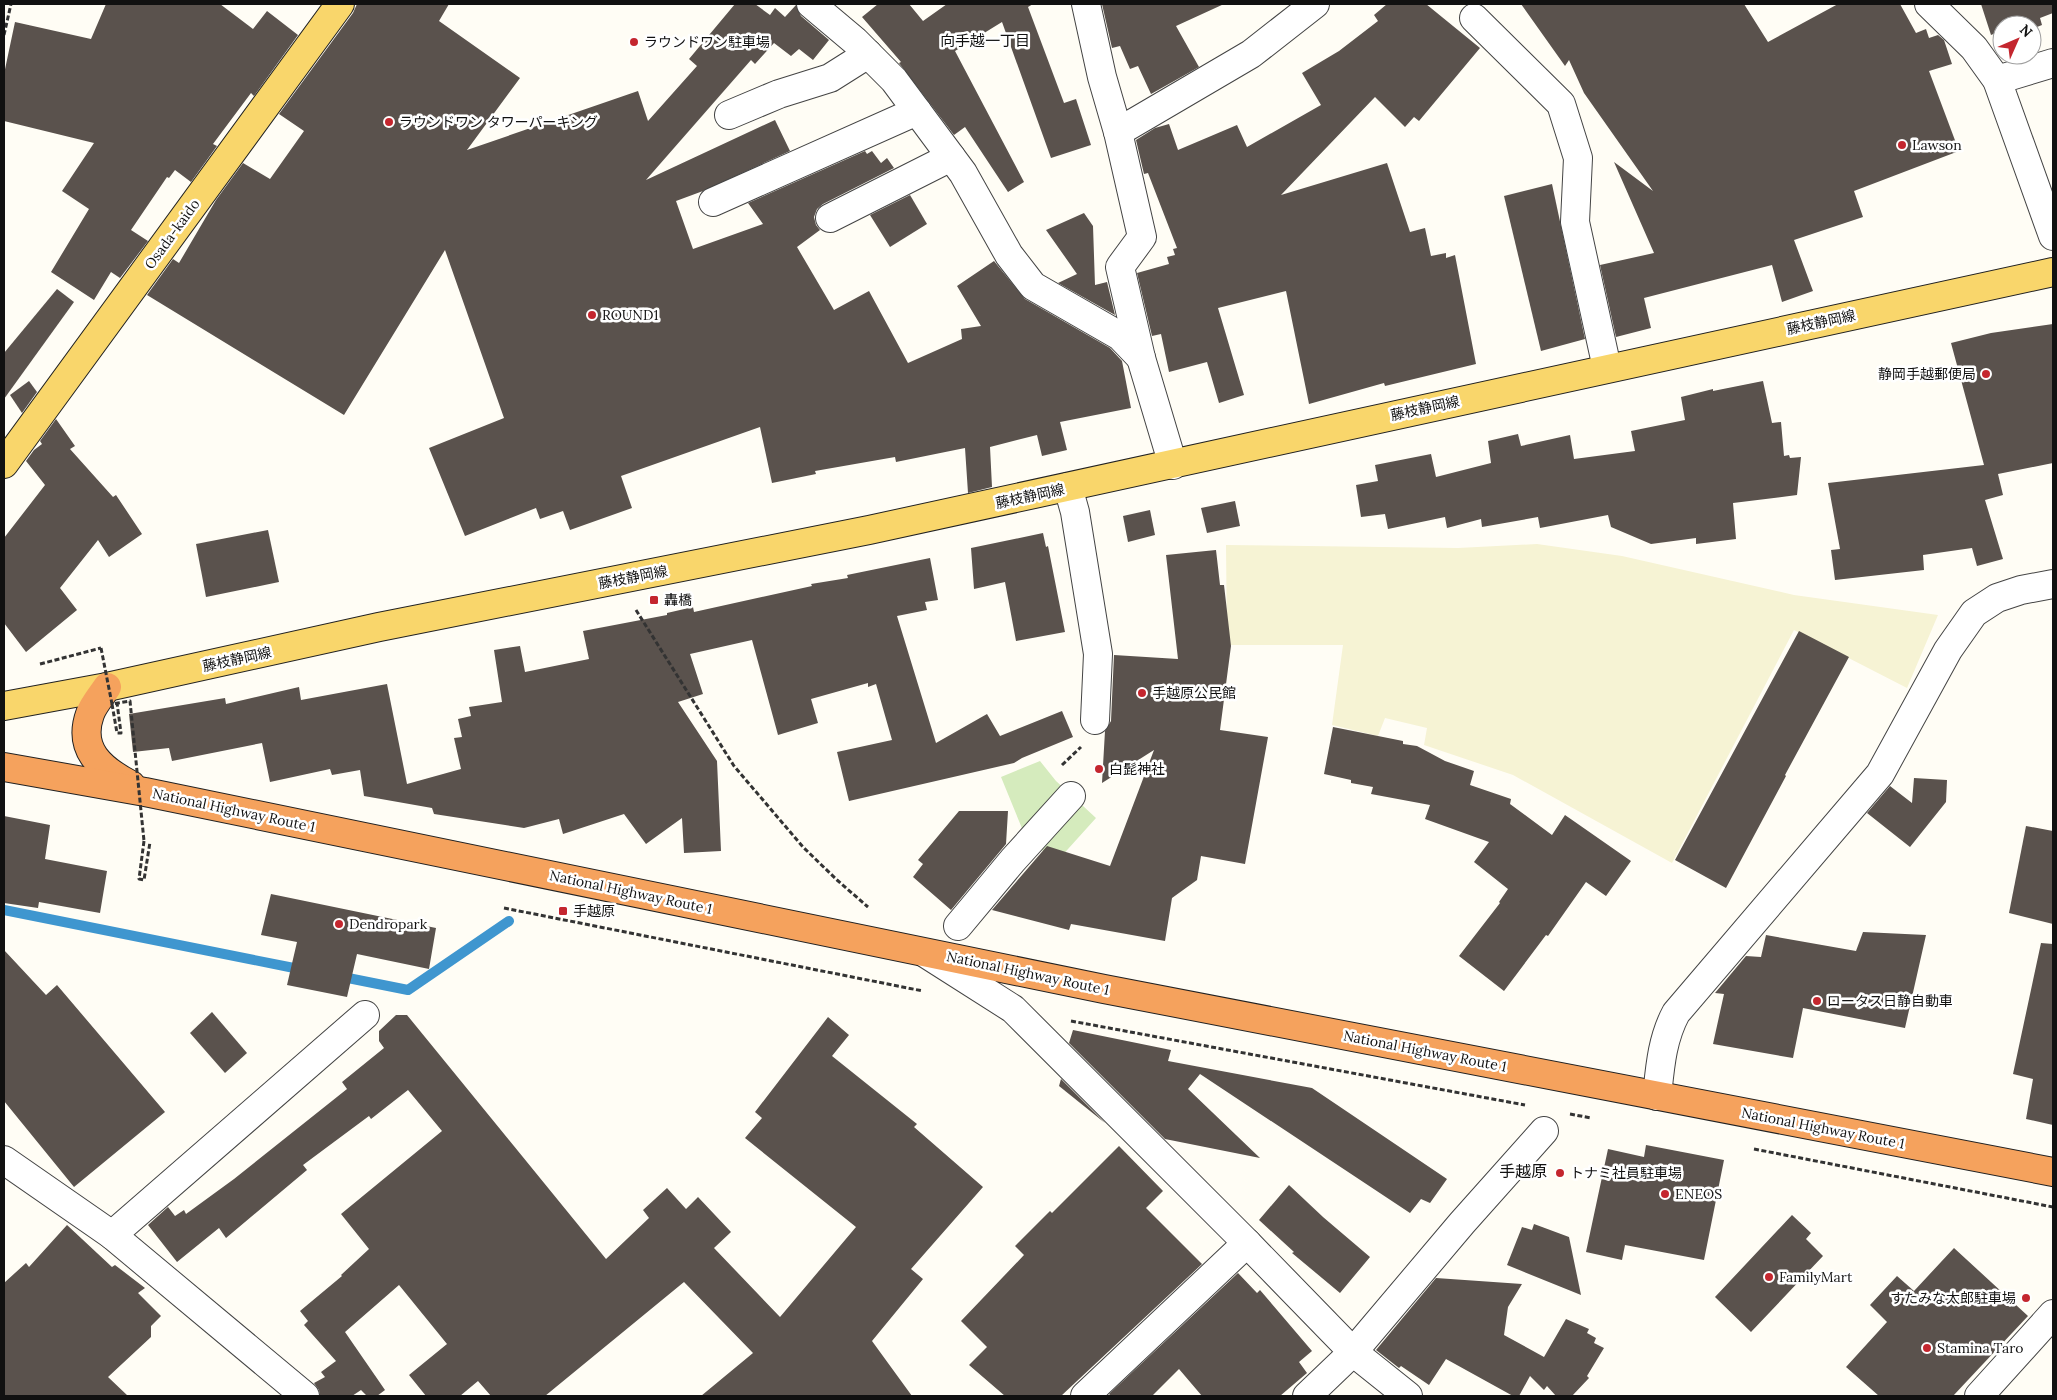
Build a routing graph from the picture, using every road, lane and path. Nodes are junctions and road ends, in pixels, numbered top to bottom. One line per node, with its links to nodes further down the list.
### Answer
1 (11, 4): 8 (path)
2 (340, 4): 22 (main road, Osada-kaido)
3 (811, 4): 9 (street)
4 (1086, 4): 14 (street)
5 (1315, 4): 14 (street)
6 (1928, 4): 11 (street)
7 (1474, 18): 21 (street)
8 (4, 35)
9 (868, 54): 12 (street); 13 (street)
10 (2053, 63): 11 (street)
11 (1997, 80): 18 (street)
12 (917, 111): 15 (street); 16 (street)
13 (729, 116)
14 (1118, 132): 20 (street)
15 (951, 156): 17 (street); 20 (street)
16 (713, 202)
17 (830, 218)
18 (2053, 236)
19 (2053, 272): 21 (main road, 藤枝静岡線)
20 (1141, 358): 23 (street)
21 (1607, 368): 23 (main road, 藤枝静岡線)
22 (4, 464)
23 (1173, 465): 24 (main road, 藤枝静岡線)
24 (1068, 487): 28 (main road, 藤枝静岡線); 30 (street)
25 (2053, 584): 43 (street)
26 (636, 610): 37 (path)
27 (40, 664): 28 (path, bridge)
28 (112, 698): 28 (path, bridge); 29 (main road, 藤枝静岡線); 33 (highway); 35 (path, bridge)
29 (4, 706)
30 (1096, 720): 32 (path)
31 (4, 767): 33 (highway, National Highway Route 1)
32 (1058, 768)
33 (145, 792): 39 (highway, National Highway Route 1)
34 (1072, 796): 38 (street)
35 (150, 842)
36 (504, 908): 40 (path)
37 (869, 908)
38 (958, 926)
39 (921, 950): 43 (highway, National Highway Route 1); 53 (street)
40 (925, 991)
41 (365, 1015): 52 (street)
42 (1065, 1020): 44 (path)
43 (1657, 1096): 50 (highway, National Highway Route 1)
44 (1529, 1106)
45 (1568, 1113): 46 (path)
46 (1597, 1119)
47 (1544, 1131): 55 (street)
48 (1752, 1149): 51 (path)
49 (4, 1160): 52 (street)
50 (2053, 1172)
51 (2053, 1207)
52 (112, 1235): 56 (street)
53 (1247, 1243): 55 (street); 57 (street)
54 (2053, 1314): 60 (street)
55 (1353, 1352): 58 (street); 59 (street)
56 (306, 1396)
57 (1085, 1396)
58 (1307, 1396)
59 (1408, 1396)
60 (1979, 1396)

